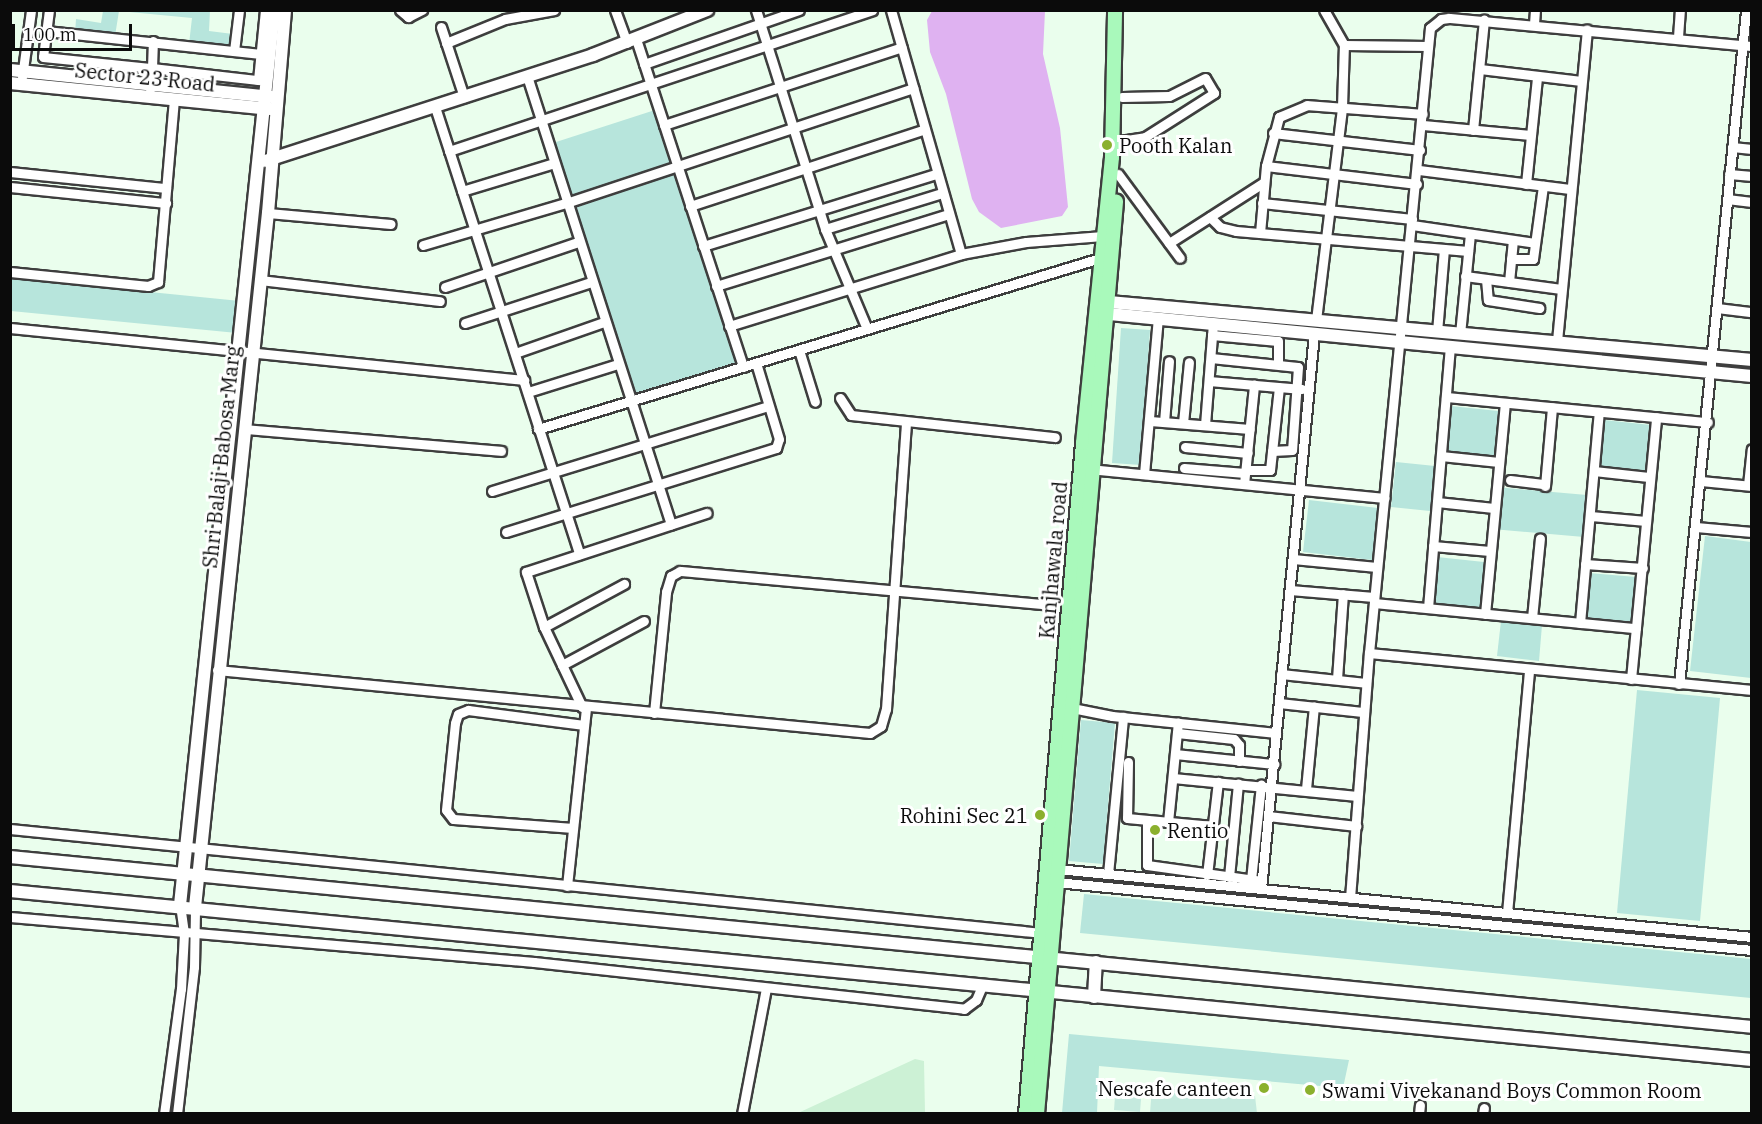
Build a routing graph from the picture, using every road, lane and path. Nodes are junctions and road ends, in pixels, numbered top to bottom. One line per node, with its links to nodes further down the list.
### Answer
1 (30, 10): 44 (street)
2 (49, 10): 28 (street)
3 (239, 10): 38 (street)
4 (265, 10): 39 (street)
5 (274, 10): 54 (street, Shri Balaji Babosa Marg)
6 (285, 10): 54 (street, Shri Balaji Babosa Marg)
7 (400, 10): 8 (street)
8 (422, 10)
9 (554, 10): 22 (street)
10 (615, 10): 31 (street)
11 (707, 10): 31 (street)
12 (756, 10): 24 (street)
13 (798, 10): 24 (street)
14 (872, 10): 37 (street)
15 (891, 10): 36 (street)
16 (1115, 10): 113 (main road, Kanjhawala road)
17 (1124, 10): 52 (main road, Kanjhawala road)
18 (1324, 10): 33 (street)
19 (1536, 10): 25 (street)
20 (1680, 10): 29 (street)
21 (1748, 14): 34 (street)
22 (504, 15): 32 (street)
23 (1484, 20): 25 (street); 35 (street); 42 (street)
24 (760, 23): 37 (street); 40 (street)
25 (1534, 24): 27 (street)
26 (441, 27): 32 (street)
27 (1587, 29): 29 (street); 46 (street)
28 (46, 31): 30 (street); 41 (street)
29 (1678, 38): 34 (street)
30 (153, 41): 38 (street); 41 (street)
31 (631, 41): 40 (street); 43 (street)
32 (446, 43): 51 (street)
33 (1344, 45): 35 (street); 56 (street)
34 (1747, 45): 68 (street)
35 (1428, 46): 57 (street)
36 (902, 47): 48 (street); 49 (street)
37 (768, 48): 47 (street); 48 (street)
38 (234, 51): 39 (street)
39 (261, 54): 41 (street)
40 (644, 64): 47 (street)
41 (152, 68): 50 (street)
42 (1480, 69): 45 (street); 63 (street)
43 (527, 76): 51 (street); 58 (street)
44 (16, 77): 50 (street, Sector 23 Road)
45 (1537, 78): 46 (street); 65 (street)
46 (1581, 81): 92 (street)
47 (651, 85): 58 (street); 59 (street)
48 (780, 87): 59 (street); 61 (street)
49 (913, 88): 61 (street); 62 (street)
50 (150, 91): 53 (street, Sector 23 Road); 54 (street, Sector 23 Road)
51 (464, 97): 55 (street)
52 (1122, 97): 67 (main road, Kanjhawala road); 67 (street)
53 (174, 99): 54 (street, Sector 23 Road); 91 (street)
54 (270, 103): 72 (street, Shri Balaji Babosa Marg); 74 (street, Shri Balaji Babosa Marg)
55 (435, 106): 71 (street); 72 (street)
56 (1342, 107): 57 (street); 64 (street); 66 (street)
57 (1423, 114): 60 (street)
58 (541, 120): 71 (street); 73 (street)
59 (664, 125): 75 (street)
60 (1423, 125): 63 (street); 70 (street)
61 (794, 128): 75 (street); 77 (street)
62 (925, 129): 77 (street); 81 (street)
63 (1473, 130): 65 (street)
64 (1273, 133): 66 (street); 76 (street)
65 (1531, 135): 88 (street)
66 (1339, 139): 70 (street); 80 (street)
67 (1120, 141): 82 (main road, Kanjhawala road)
68 (1732, 147): 69 (street); 83 (street)
69 (1752, 149)
70 (1420, 150): 78 (street)
71 (449, 151): 93 (street)
72 (272, 158): 74 (street); 104 (street, Shri Balaji Babosa Marg)
73 (554, 163): 93 (street); 99 (street)
74 (259, 164): 162 (street, Shri Balaji Babosa Marg)
75 (677, 166): 99 (street); 101 (street)
76 (1266, 166): 80 (street); 86 (street)
77 (807, 168): 101 (street); 103 (street)
78 (1419, 171): 87 (street); 88 (street)
79 (10, 172): 85 (street)
80 (1335, 173): 87 (street); 102 (street)
81 (936, 174): 95 (street); 103 (street)
82 (1118, 174): 117 (street); 141 (main road, Kanjhawala road)
83 (1729, 174): 84 (street); 96 (street)
84 (1752, 176)
85 (60, 177): 91 (street); 94 (street)
86 (1263, 183): 100 (street); 106 (street)
87 (1417, 184): 107 (street)
88 (1526, 184): 89 (street)
89 (1543, 186): 92 (street); 118 (street)
90 (10, 187): 94 (street)
91 (166, 188): 98 (street)
92 (1570, 189): 138 (street)
93 (462, 191): 110 (street)
94 (59, 192): 98 (street)
95 (942, 193): 105 (street); 109 (street)
96 (1727, 199): 97 (street); 143 (street)
97 (1752, 202)
98 (166, 203): 130 (street)
99 (566, 203): 110 (street); 116 (street)
100 (1262, 203): 102 (street); 111 (street)
101 (690, 206): 121 (street)
102 (1331, 208): 107 (street); 114 (street)
103 (819, 210): 109 (street); 121 (street)
104 (268, 213): 108 (street); 133 (street, Shri Balaji Babosa Marg)
105 (949, 214): 123 (street); 125 (street)
106 (1210, 217): 111 (street); 117 (street)
107 (1412, 222): 112 (street); 120 (street)
108 (391, 224)
109 (825, 229): 123 (street)
110 (475, 231): 119 (street); 129 (street)
111 (1260, 233): 114 (street)
112 (1470, 234): 115 (street); 124 (street)
113 (1103, 236): 125 (street); 126 (main road, Kanjhawala road)
114 (1327, 239): 120 (street); 147 (street)
115 (1513, 240): 118 (street); 128 (street)
116 (578, 242): 129 (street); 134 (street)
117 (1169, 243): 127 (street)
118 (1535, 243): 128 (street)
119 (423, 245)
120 (1409, 245): 122 (street); 151 (street)
121 (703, 246): 137 (street)
122 (1444, 249): 124 (street); 155 (street)
123 (833, 250): 137 (street); 139 (street)
124 (1468, 251): 131 (street)
125 (961, 254): 139 (street)
126 (1100, 258): 141 (main road, Kanjhawala road); 153 (street)
127 (1180, 258)
128 (1511, 260): 135 (street)
129 (488, 271): 136 (street); 144 (street)
130 (10, 272)
131 (1465, 276): 132 (street); 157 (street)
132 (1486, 279): 135 (street); 142 (street)
133 (260, 280): 140 (street); 162 (street, Shri Balaji Babosa Marg)
134 (591, 282): 144 (street); 148 (street)
135 (1509, 282): 138 (street)
136 (445, 286)
137 (716, 286): 150 (street)
138 (1561, 289): 158 (street)
139 (850, 290): 150 (street); 153 (street)
140 (440, 301)
141 (1101, 307): 146 (street); 147 (street); 209 (main road, Kanjhawala road)
142 (1539, 308)
143 (1717, 308): 145 (street); 164 (street)
144 (501, 311): 149 (street); 163 (street)
145 (1752, 312)
146 (1158, 318): 154 (street); 191 (street)
147 (1316, 320): 151 (street)
148 (604, 322): 163 (street); 170 (street)
149 (465, 323)
150 (729, 326): 172 (street)
151 (1402, 327): 155 (street); 159 (street)
152 (10, 328): 162 (street)
153 (867, 328): 161 (street)
154 (1213, 329): 156 (street); 165 (street); 171 (street)
155 (1437, 332): 157 (street)
156 (1314, 334): 159 (street); 180 (street)
157 (1460, 334): 158 (street)
158 (1557, 340): 164 (street)
159 (1401, 342): 160 (street); 223 (street)
160 (1450, 347): 173 (street); 182 (street)
161 (799, 350): 169 (street); 185 (street)
162 (246, 353): 175 (street); 197 (street, Shri Balaji Babosa Marg); 294 (street, Shri Balaji Babosa Marg)
163 (515, 353): 175 (street)
164 (1714, 357): 166 (street); 173 (street)
165 (1210, 358): 171 (street); 176 (street)
166 (1752, 360)
167 (1169, 361): 193 (street)
168 (1189, 362): 195 (street)
169 (756, 363): 172 (street); 187 (street)
170 (618, 364): 181 (street); 184 (street)
171 (1278, 364): 179 (street)
172 (742, 367): 184 (street)
173 (1713, 372): 174 (street); 194 (street)
174 (1752, 376)
175 (524, 380): 181 (street)
176 (1209, 381): 177 (street); 196 (street)
177 (1254, 385): 178 (street); 199 (street)
178 (1279, 387): 179 (street); 205 (street)
179 (1298, 388): 180 (street); 205 (street)
180 (1309, 390): 221 (street)
181 (528, 392): 198 (street)
182 (1446, 397): 186 (street); 207 (street)
183 (840, 398): 192 (street)
184 (630, 402): 198 (street); 201 (street)
185 (815, 402)
186 (1505, 403): 188 (street); 208 (street)
187 (768, 406): 201 (street); 218 (street)
188 (1552, 406): 189 (street); 216 (street)
189 (1599, 412): 190 (street); 212 (street)
190 (1656, 417): 194 (street); 215 (street)
191 (1150, 421): 193 (street); 214 (street)
192 (906, 422): 200 (street); 244 (street)
193 (1164, 422): 195 (street)
194 (1707, 422): 217 (street)
195 (1183, 423): 196 (street)
196 (1205, 425): 199 (street)
197 (244, 429): 204 (street); 258 (street, Shri Balaji Babosa Marg)
198 (538, 429): 213 (street)
199 (1250, 429): 206 (street)
200 (1055, 437)
201 (644, 442): 213 (street); 218 (street)
202 (1185, 447): 206 (street)
203 (1752, 449): 220 (street)
204 (501, 451)
205 (1272, 451): 211 (street)
206 (1248, 453): 211 (street)
207 (1440, 456): 208 (street); 224 (street)
208 (1499, 462): 225 (street)
209 (1086, 468): 214 (street); 268 (main road, Kanjhawala road)
210 (1184, 468): 211 (street)
211 (1245, 471): 219 (street)
212 (1594, 471): 215 (street); 228 (street)
213 (553, 473): 222 (street); 226 (street)
214 (1144, 474): 219 (street)
215 (1649, 477): 229 (street)
216 (1510, 480)
217 (1701, 481): 220 (street); 231 (street)
218 (658, 483): 226 (street); 230 (street)
219 (1244, 484): 221 (street)
220 (1750, 486)
221 (1299, 490): 223 (street); 238 (street)
222 (492, 491)
223 (1385, 498): 240 (street)
224 (1437, 502): 225 (street); 235 (street)
225 (1494, 508): 236 (street)
226 (565, 512): 232 (street); 237 (street)
227 (707, 513): 230 (street)
228 (1590, 516): 229 (street); 239 (street)
229 (1646, 521): 241 (street)
230 (671, 524): 237 (street)
231 (1696, 527): 233 (street); 263 (street)
232 (506, 532)
233 (1752, 532)
234 (1540, 538): 250 (street)
235 (1433, 546): 236 (street); 248 (street)
236 (1490, 550): 249 (street)
237 (579, 555): 253 (street)
238 (1293, 560): 240 (street); 243 (street)
239 (1585, 564): 241 (street); 252 (street)
240 (1377, 567): 246 (street)
241 (1643, 568): 254 (street)
242 (624, 584): 253 (street)
243 (1290, 590): 245 (street); 259 (street)
244 (893, 591): 247 (street); 270 (street); 270 (street)
245 (1343, 594): 246 (street); 261 (street)
246 (1374, 600): 248 (street); 255 (street)
247 (1043, 604)
248 (1428, 608): 249 (street)
249 (1485, 614): 250 (street)
250 (1532, 618): 252 (street)
251 (644, 621): 256 (street)
252 (1580, 623): 254 (street)
253 (544, 627): 256 (street)
254 (1636, 628): 260 (street)
255 (1369, 653): 257 (street); 262 (street)
256 (562, 665): 267 (street)
257 (1529, 669): 260 (street); 310 (street)
258 (217, 670): 267 (street); 295 (street, Shri Balaji Babosa Marg)
259 (1281, 674): 261 (street); 265 (street)
260 (1631, 679): 263 (street)
261 (1337, 680): 262 (street)
262 (1366, 683): 269 (street)
263 (1679, 684): 264 (street)
264 (1752, 690)
265 (1279, 703): 266 (street); 275 (street)
266 (1314, 706): 269 (street); 285 (street)
267 (584, 707): 270 (street); 273 (street)
268 (1066, 707): 271 (street); 301 (main road, Kanjhawala road); 313 (main road, Kanjhawala road)
269 (1363, 711): 286 (street)
270 (654, 713)
271 (1123, 717): 272 (street); 299 (street)
272 (1178, 722): 274 (street); 275 (street)
273 (584, 725): 292 (street); 292 (street)
274 (1177, 733): 276 (street); 277 (street)
275 (1276, 733): 279 (street)
276 (1175, 754): 277 (street); 280 (street)
277 (1239, 761): 279 (street)
278 (1128, 762): 288 (street)
279 (1274, 764): 284 (street)
280 (1173, 778): 281 (street); 289 (street)
281 (1218, 782): 282 (street); 290 (street)
282 (1238, 783): 283 (street); 302 (street)
283 (1261, 785): 284 (street); 303 (street)
284 (1272, 786): 285 (street); 287 (street)
285 (1306, 789): 286 (street)
286 (1357, 796): 291 (street)
287 (1268, 816): 291 (street); 304 (street)
288 (1147, 820): 289 (street); 300 (street)
289 (1168, 822): 290 (street)
290 (1213, 826): 300 (street)
291 (1356, 826): 307 (street)
292 (573, 828): 305 (street)
293 (10, 829): 294 (street)
294 (186, 848): 295 (street); 297 (street, Shri Balaji Babosa Marg)
295 (199, 850): 298 (street, Shri Balaji Babosa Marg); 305 (street)
296 (10, 857): 297 (street)
297 (183, 873): 298 (street); 308 (street, Shri Balaji Babosa Marg)
298 (196, 874): 309 (street, Shri Balaji Babosa Marg); 317 (street)
299 (1108, 874): 301 (street); 304 (street)
300 (1208, 875): 302 (street)
301 (1057, 876): 316 (street); 317 (main road, Kanjhawala road)
302 (1228, 877): 303 (street)
303 (1251, 880): 304 (street)
304 (1262, 885): 307 (street)
305 (567, 886): 313 (street)
306 (10, 891): 308 (street)
307 (1350, 898): 310 (street)
308 (180, 905): 309 (street); 312 (street)
309 (195, 907): 314 (street); 319 (street)
310 (1508, 913): 315 (street)
311 (10, 917): 312 (street)
312 (184, 933): 314 (street); 325 (street)
313 (1042, 933): 317 (main road, Kanjhawala road)
314 (195, 934): 320 (street); 326 (street)
315 (1752, 937)
316 (1752, 950)
317 (1045, 956): 318 (street); 321 (main road, Kanjhawala road)
318 (1096, 962): 322 (street); 323 (street)
319 (982, 986): 320 (street); 321 (street)
320 (766, 988): 327 (street)
321 (1042, 992): 322 (street); 328 (main road, Kanjhawala road); 329 (main road, Kanjhawala road)
322 (1094, 998): 324 (street)
323 (1752, 1027)
324 (1752, 1060)
325 (164, 1113)
326 (177, 1113)
327 (742, 1113)
328 (1026, 1113)
329 (1037, 1113)

